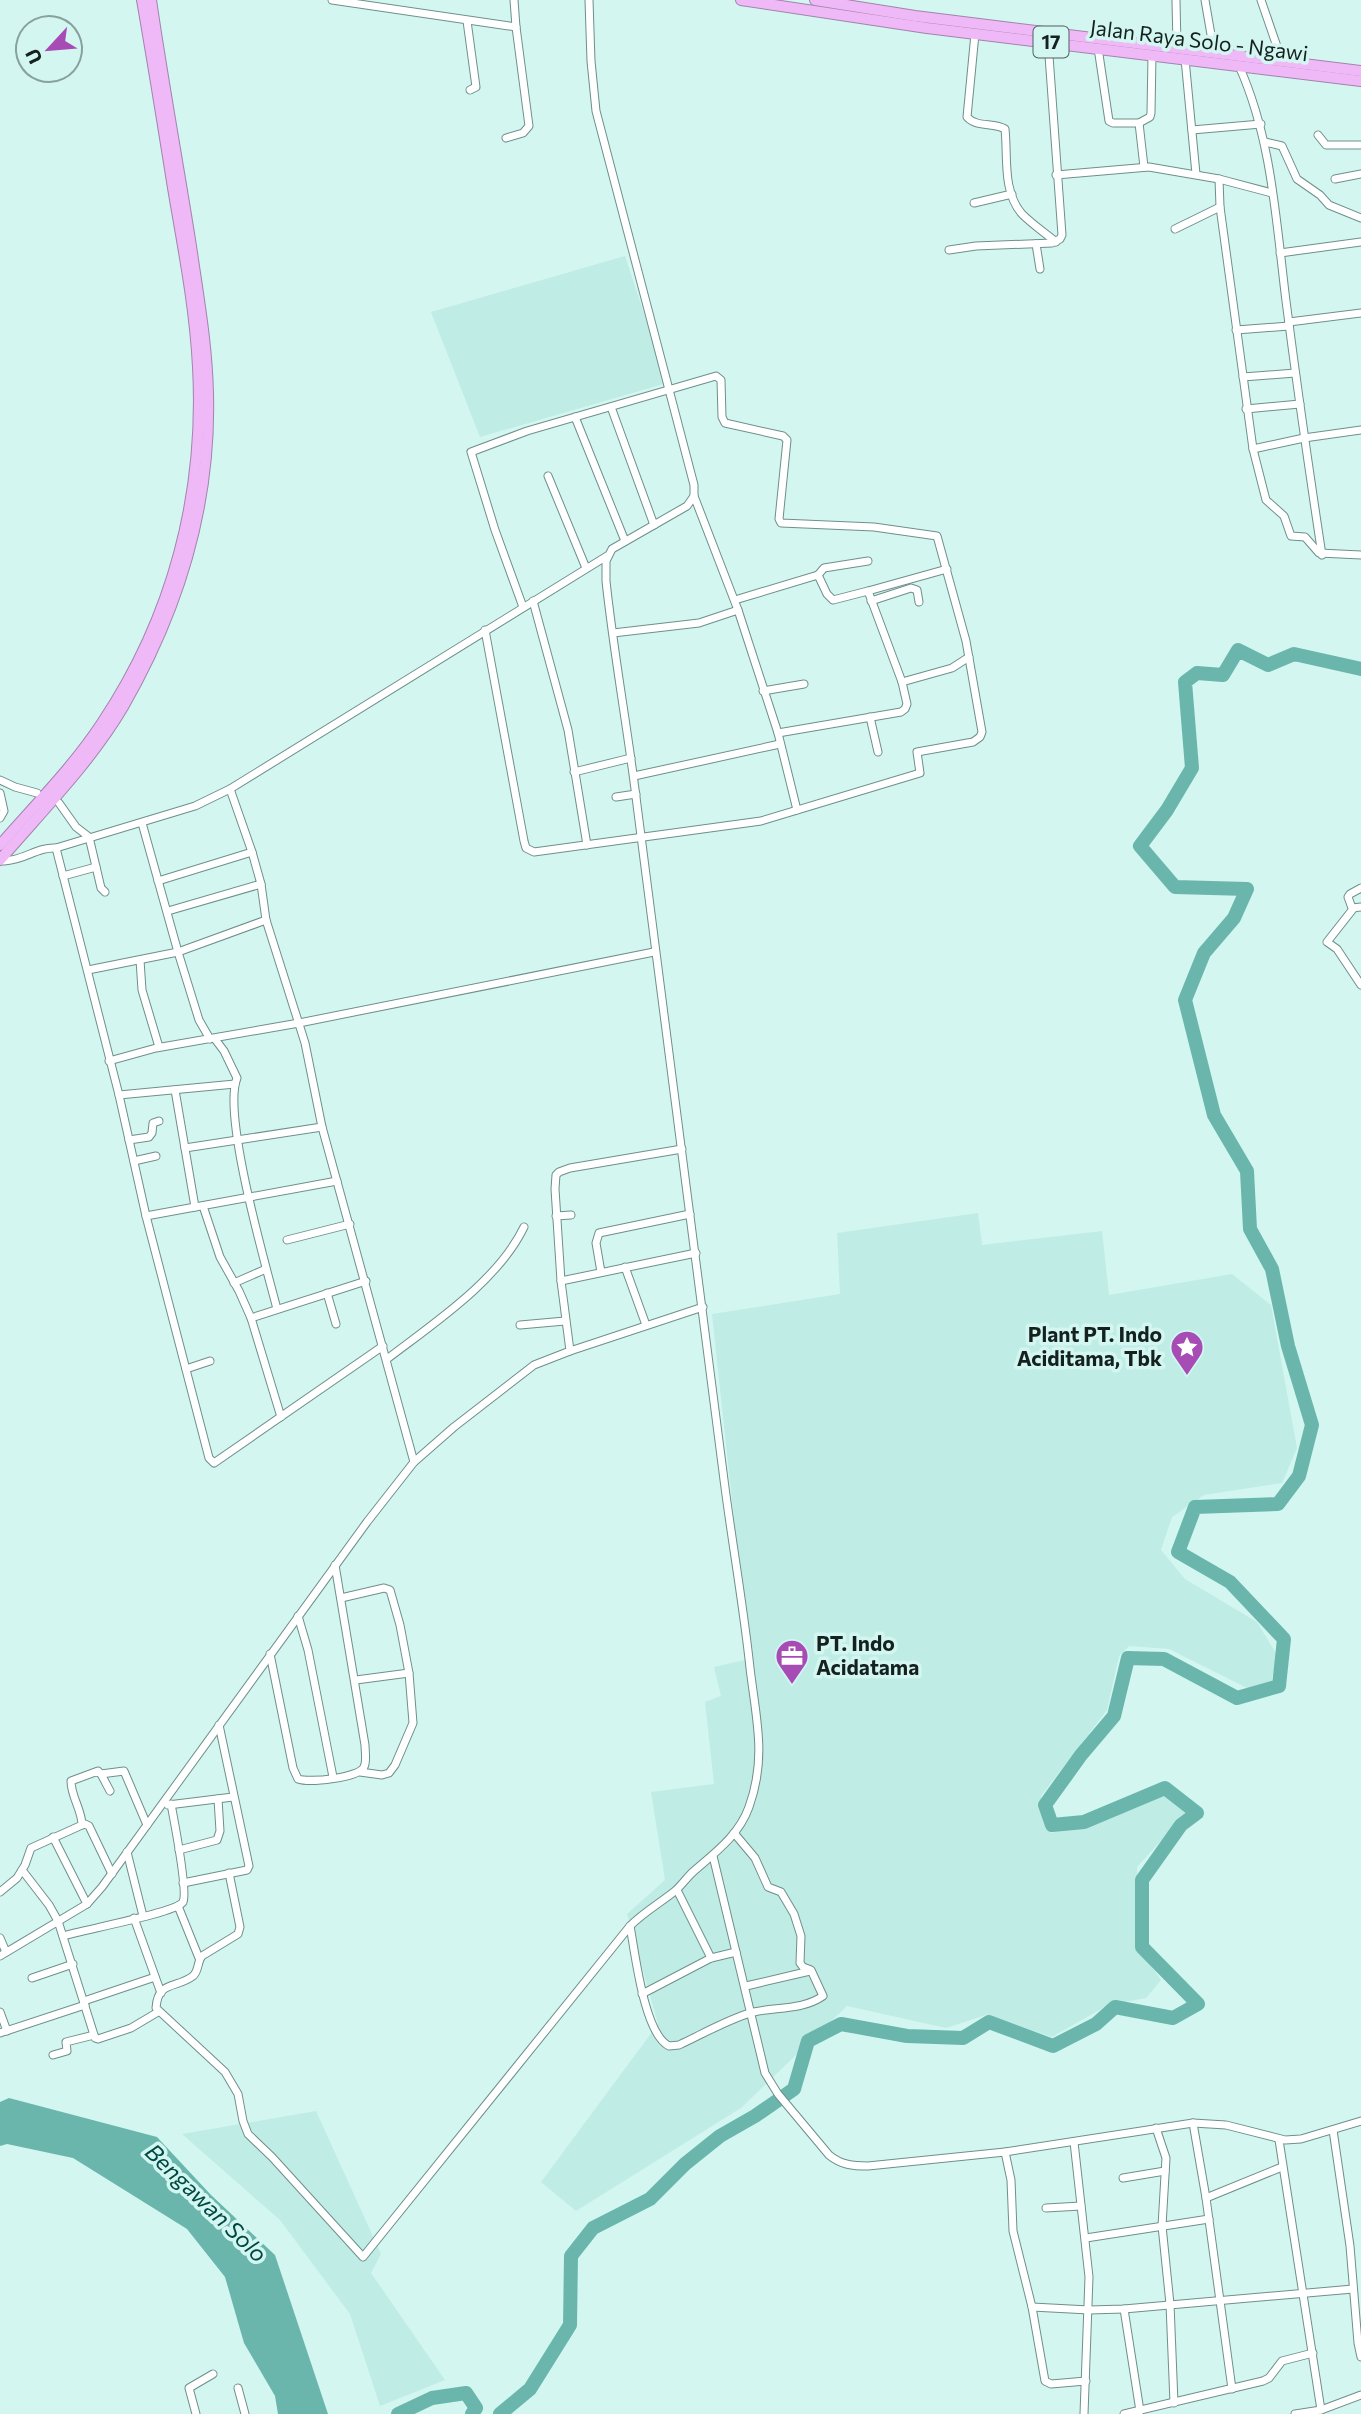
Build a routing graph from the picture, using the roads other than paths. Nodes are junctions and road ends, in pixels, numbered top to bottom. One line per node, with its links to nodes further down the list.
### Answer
1 (142, 0): 109 (highway)
2 (151, 0): 113 (highway)
3 (332, 0): 13 (street)
4 (399, 0): 13 (street)
5 (514, 0): 15 (street)
6 (589, 0): 58 (street)
7 (741, 0): 16 (highway, Jalan Raya Solo - Ngawi / 17)
8 (814, 0): 12 (highway, Jalan Raya Solo - Ngawi / 17)
9 (1176, 0): 18 (street)
10 (1205, 0): 20 (street)
11 (1261, 0): 23 (street)
12 (878, 5): 18 (highway, Jalan Raya Solo - Ngawi / 17)
13 (400, 11): 14 (street)
14 (467, 21): 15 (street); 27 (street)
15 (516, 27): 32 (street)
16 (975, 34): 17 (highway, Jalan Raya Solo - Ngawi / 17); 41 (street)
17 (1048, 42): 19 (highway, Jalan Raya Solo - Ngawi / 17); 38 (street)
18 (1177, 47): 20 (highway, Jalan Raya Solo - Ngawi / 17)
19 (1098, 48): 21 (highway, Jalan Raya Solo - Ngawi / 17); 28 (street)
20 (1214, 52): 23 (highway, Jalan Raya Solo - Ngawi / 17)
21 (1152, 55): 22 (highway, Jalan Raya Solo - Ngawi / 17); 28 (street)
22 (1185, 59): 24 (highway, Jalan Raya Solo - Ngawi / 17); 30 (street)
23 (1282, 61): 25 (highway, Jalan Raya Solo - Ngawi / 17)
24 (1240, 66): 26 (highway, Jalan Raya Solo - Ngawi / 17); 29 (street)
25 (1361, 71)
26 (1361, 81)
27 (470, 90)
28 (1139, 123): 35 (street)
29 (1261, 124): 30 (street); 33 (street)
30 (1192, 130): 36 (street)
31 (1318, 135): 34 (street)
32 (506, 138)
33 (1265, 142): 42 (street); 45 (street)
34 (1361, 145)
35 (1144, 167): 36 (street); 38 (street)
36 (1196, 174): 40 (street)
37 (1361, 174): 39 (street)
38 (1056, 175): 47 (street)
39 (1335, 178)
40 (1219, 179): 42 (street); 44 (street)
41 (1012, 194): 43 (street); 47 (street)
42 (1272, 194): 51 (street)
43 (974, 202)
44 (1220, 207): 46 (street); 55 (street)
45 (1361, 218)
46 (1174, 229)
47 (1056, 242): 49 (street)
48 (1361, 242): 51 (street)
49 (1035, 244): 50 (street); 52 (street)
50 (949, 250)
51 (1280, 253): 54 (street)
52 (1040, 269)
53 (1361, 313): 54 (street)
54 (1289, 324): 55 (street); 56 (street)
55 (1236, 330): 57 (street)
56 (1295, 373): 57 (street); 59 (street)
57 (1243, 377): 61 (street)
58 (668, 389): 60 (street); 67 (street); 75 (street)
59 (1300, 404): 61 (street); 64 (street)
60 (611, 407): 62 (street); 68 (street)
61 (1246, 409): 65 (street)
62 (575, 417): 69 (street); 82 (street)
63 (1361, 430): 64 (street)
64 (1304, 438): 65 (street); 71 (street)
65 (1253, 449): 71 (street)
66 (548, 476): 74 (street)
67 (694, 496): 68 (street); 78 (street)
68 (654, 525): 69 (street)
69 (625, 541): 70 (street)
70 (608, 555): 74 (street); 85 (street)
71 (1322, 555): 72 (street)
72 (1361, 555)
73 (868, 561): 76 (street)
74 (586, 568): 79 (street)
75 (947, 569): 77 (street); 86 (street)
76 (818, 575): 77 (street); 78 (street)
77 (868, 591): 80 (street)
78 (735, 600): 83 (street)
79 (533, 601): 82 (street); 95 (street)
80 (871, 601): 81 (street); 87 (street)
81 (919, 602)
82 (523, 607): 84 (street)
83 (738, 610): 85 (street); 89 (street)
84 (485, 630): 98 (street); 110 (street)
85 (613, 633): 94 (street)
86 (969, 657): 87 (street); 104 (street)
87 (902, 682): 90 (street)
88 (804, 684): 89 (street)
89 (763, 691): 91 (street)
90 (870, 718): 91 (street); 93 (street)
91 (778, 733): 92 (street)
92 (780, 744): 96 (street); 104 (street)
93 (878, 752)
94 (631, 758): 95 (street); 96 (street)
95 (574, 772): 110 (street)
96 (634, 776): 101 (street)
97 (0, 779): 100 (street)
98 (230, 789): 106 (street); 112 (street)
99 (0, 793): 105 (street)
100 (37, 793)
101 (636, 794): 102 (street); 108 (street)
102 (616, 797)
103 (59, 803): 107 (street)
104 (797, 810): 108 (street)
105 (1, 814)
106 (142, 822): 107 (street); 116 (street)
107 (89, 837): 111 (street); 114 (street)
108 (641, 837): 110 (street); 124 (street)
109 (0, 845)
110 (587, 845)
111 (57, 848): 113 (street); 115 (street)
112 (252, 852): 116 (street); 117 (street)
113 (2, 860)
114 (96, 867): 115 (street); 119 (street)
115 (63, 876): 126 (street)
116 (158, 881): 121 (street)
117 (261, 884): 121 (street); 122 (street)
118 (1361, 888): 120 (street)
119 (105, 892)
120 (1357, 908): 127 (street)
121 (167, 911): 123 (street)
122 (267, 920): 123 (street); 128 (street)
123 (178, 952): 125 (street); 129 (street)
124 (654, 952): 128 (street); 140 (street)
125 (140, 960): 126 (street); 130 (street)
126 (88, 970): 131 (street)
127 (1361, 985)
128 (299, 1023): 129 (street); 136 (street)
129 (212, 1039): 130 (street); 132 (street)
130 (159, 1047): 131 (street)
131 (109, 1061): 134 (street)
132 (234, 1084): 133 (street); 137 (street)
133 (174, 1090): 134 (street); 139 (street)
134 (119, 1095): 138 (street)
135 (159, 1121): 138 (street)
136 (321, 1127): 137 (street); 143 (street)
137 (238, 1139): 139 (street); 144 (street)
138 (129, 1140): 142 (street)
139 (186, 1148): 145 (street)
140 (682, 1149): 147 (street); 149 (street)
141 (156, 1156): 142 (street)
142 (134, 1161): 148 (street)
143 (337, 1181): 144 (street); 150 (street)
144 (249, 1198): 145 (street); 155 (street)
145 (199, 1207): 148 (street); 159 (street)
146 (571, 1214): 149 (street)
147 (690, 1214): 153 (street); 156 (street)
148 (146, 1216): 171 (street)
149 (556, 1216): 158 (street)
150 (350, 1224): 152 (street); 157 (street)
151 (524, 1227): 169 (street)
152 (287, 1240)
153 (696, 1253): 154 (street); 161 (street)
154 (625, 1267): 156 (street); 167 (street)
155 (266, 1269): 159 (street); 162 (street)
156 (601, 1272): 158 (street)
157 (366, 1281): 160 (street); 169 (street)
158 (561, 1281): 164 (street)
159 (234, 1283): 163 (street)
160 (327, 1293): 162 (street); 165 (street)
161 (703, 1307): 167 (street); 191 (street)
162 (277, 1309): 163 (street)
163 (251, 1318): 172 (street)
164 (565, 1321): 166 (street); 168 (street)
165 (335, 1324)
166 (520, 1325)
167 (646, 1325): 168 (street)
168 (570, 1350): 173 (street)
169 (385, 1353): 172 (street); 173 (street)
170 (210, 1361): 171 (street)
171 (186, 1369): 172 (street)
172 (281, 1417)
173 (414, 1462): 174 (street)
174 (335, 1564): 175 (street); 176 (street)
175 (341, 1598): 178 (street); 179 (street)
176 (298, 1616): 177 (street); 183 (street)
177 (270, 1654): 180 (street); 183 (street)
178 (409, 1673): 179 (street); 181 (street)
179 (356, 1680): 181 (street)
180 (219, 1725): 185 (street); 188 (street)
181 (360, 1772): 183 (street)
182 (101, 1774): 184 (street); 189 (street); 190 (street)
183 (333, 1777)
184 (110, 1791)
185 (233, 1797): 186 (street); 197 (street)
186 (218, 1798): 187 (street); 193 (street)
187 (171, 1804): 188 (street); 193 (street)
188 (161, 1807): 190 (street)
189 (82, 1825): 192 (street); 198 (street)
190 (147, 1825): 194 (street)
191 (734, 1833): 195 (street); 215 (street)
192 (53, 1837): 196 (street); 202 (street)
193 (179, 1850): 199 (street)
194 (127, 1852): 198 (street); 204 (street)
195 (713, 1856): 200 (street); 210 (street)
196 (22, 1870): 201 (street); 206 (street)
197 (229, 1873): 199 (street); 212 (street)
198 (112, 1874): 202 (street)
199 (183, 1883): 203 (street)
200 (677, 1890): 207 (street); 213 (street)
201 (0, 1892)
202 (87, 1903): 206 (street)
203 (178, 1906): 204 (street); 212 (street)
204 (143, 1916): 205 (street)
205 (134, 1918): 208 (street); 216 (street)
206 (58, 1921): 208 (street); 211 (street)
207 (630, 1926): 220 (street); 223 (street)
208 (63, 1936): 214 (street)
209 (0, 1938): 211 (street)
210 (736, 1952): 213 (street); 218 (street)
211 (3, 1954)
212 (199, 1958): 219 (street)
213 (711, 1958): 220 (street)
214 (73, 1964): 217 (street); 221 (street)
215 (811, 1970): 218 (street); 224 (street)
216 (155, 1977): 219 (street); 221 (street)
217 (32, 1978)
218 (746, 1986): 224 (street)
219 (161, 1993): 223 (street)
220 (642, 1994): 224 (street)
221 (85, 2003): 225 (street); 226 (street)
222 (0, 2012): 225 (street)
223 (158, 2012): 226 (street)
224 (752, 2012): 234 (street)
225 (4, 2032)
226 (94, 2035): 227 (street)
227 (53, 2055)
228 (1361, 2122): 231 (street)
229 (1193, 2123): 230 (street); 232 (street); 238 (street)
230 (1156, 2128): 233 (street); 236 (street)
231 (1333, 2130): 232 (street); 244 (street)
232 (1279, 2140): 235 (street)
233 (1074, 2141): 234 (street); 239 (street)
234 (1005, 2152): 248 (street)
235 (1282, 2167): 238 (street); 245 (street)
236 (1165, 2171): 237 (street); 242 (street)
237 (1124, 2178)
238 (1206, 2198): 241 (street)
239 (1081, 2206): 240 (street); 243 (street)
240 (1046, 2208)
241 (1209, 2219): 242 (street); 246 (street)
242 (1162, 2226): 243 (street); 247 (street)
243 (1086, 2238): 250 (street)
244 (1353, 2289): 245 (street); 252 (street)
245 (1304, 2294): 246 (street); 251 (street)
246 (1219, 2300): 247 (street); 256 (street)
247 (1170, 2304): 249 (street); 258 (street)
248 (1032, 2307): 250 (street); 254 (street)
249 (1124, 2309): 250 (street); 260 (street)
250 (1089, 2310): 254 (street)
251 (1313, 2353): 256 (street); 259 (street)
252 (1361, 2357)
253 (213, 2374): 261 (street)
254 (1086, 2381): 263 (street)
255 (238, 2388): 262 (street)
256 (1232, 2389): 258 (street)
257 (1361, 2395): 259 (street)
258 (1174, 2403): 260 (street)
259 (1321, 2410): 265 (street)
260 (1140, 2411): 264 (street)
261 (196, 2414)
262 (245, 2414)
263 (1084, 2414)
264 (1124, 2414)
265 (1295, 2414)

